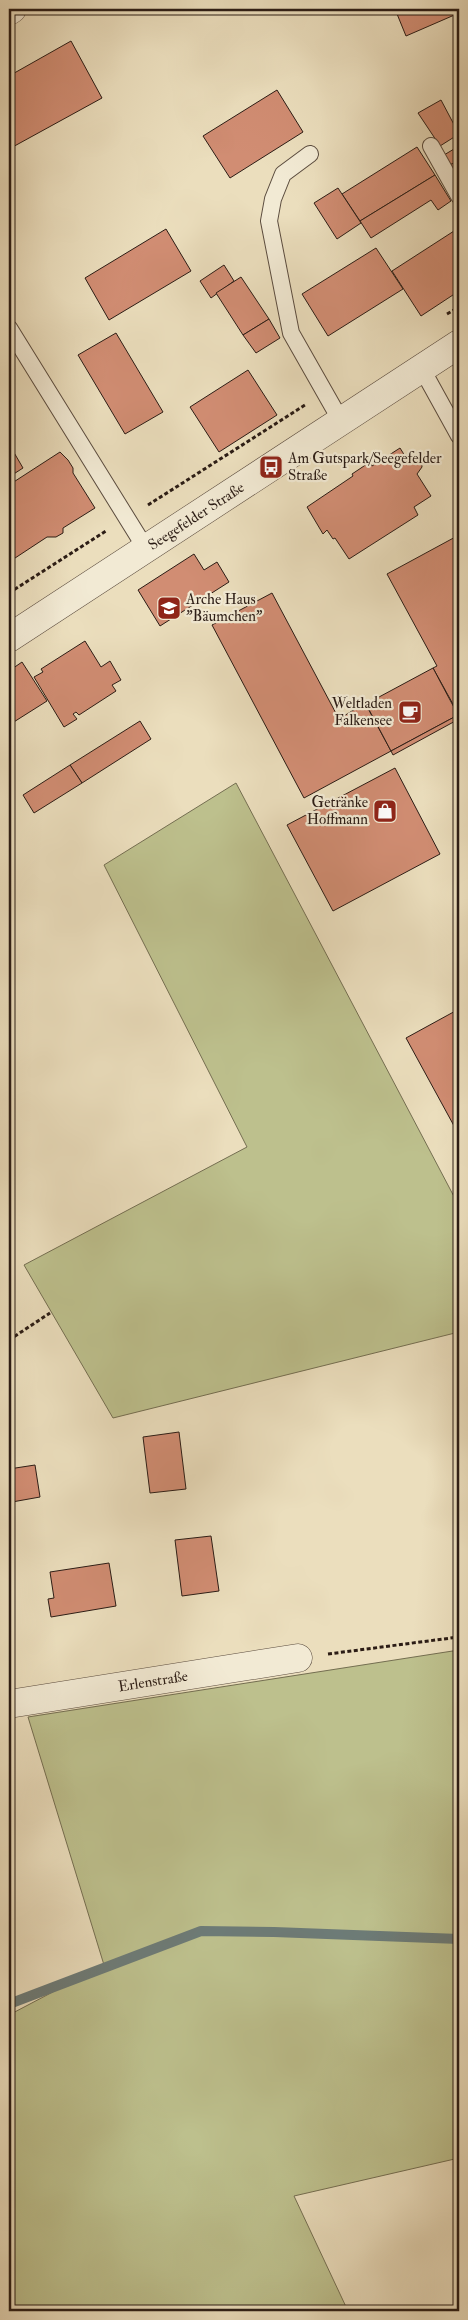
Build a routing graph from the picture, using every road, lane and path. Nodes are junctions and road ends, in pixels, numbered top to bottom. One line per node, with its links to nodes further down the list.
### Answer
1 (12, 9): 2 (street)
2 (9, 11)
3 (431, 146): 5 (lane)
4 (310, 154): 11 (lane)
5 (459, 196)
6 (459, 306): 7 (path)
7 (442, 317)
8 (9, 328): 14 (lane)
9 (459, 344): 10 (street, Seegefelder Straße)
10 (422, 369): 12 (street, Seegefelder Straße); 13 (lane)
11 (325, 392): 12 (lane); 14 (path)
12 (341, 421): 15 (street, Seegefelder Straße)
13 (459, 436)
14 (127, 518): 15 (lane); 16 (path)
15 (146, 548): 17 (street, Seegefelder Straße)
16 (9, 593)
17 (9, 638)
18 (50, 1313): 19 (path)
19 (9, 1340)
20 (459, 1637): 21 (path)
21 (298, 1658): 22 (street, Erlenstraße)
22 (9, 1704)

